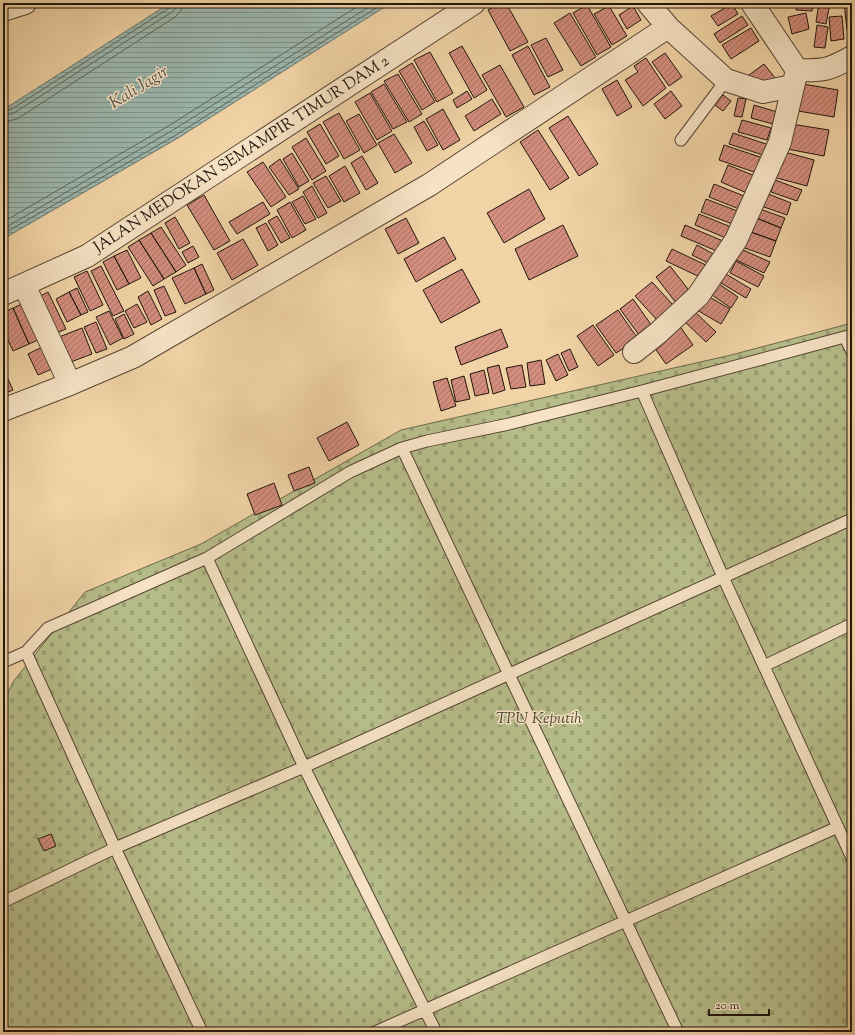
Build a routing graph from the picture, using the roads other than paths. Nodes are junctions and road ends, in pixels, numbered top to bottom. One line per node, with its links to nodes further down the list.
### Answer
1 (25, 3): 5 (street)
2 (474, 3): 11 (street, JALAN MEDOKAN SEMAMPIR TIMUR DAM 2)
3 (648, 3): 6 (street)
4 (752, 3): 8 (street)
5 (3, 10)
6 (668, 27): 9 (street); 16 (street)
7 (852, 57): 8 (street)
8 (794, 78): 9 (street); 14 (street)
9 (726, 80): 10 (lane)
10 (681, 140)
11 (24, 285): 12 (street, JALAN MEDOKAN SEMAMPIR TIMUR DAM 2); 16 (street)
12 (3, 294)
13 (849, 336): 15 (lane); 17 (lane)
14 (634, 352)
15 (852, 352)
16 (70, 384): 18 (street)
17 (642, 391): 19 (lane); 22 (lane)
18 (3, 410)
19 (402, 448): 21 (lane); 27 (lane)
20 (852, 519): 22 (lane)
21 (207, 558): 24 (lane); 28 (lane)
22 (723, 577): 26 (lane); 27 (lane)
23 (852, 624): 26 (lane)
24 (26, 652): 25 (lane); 30 (lane)
25 (3, 662)
26 (764, 666): 29 (lane)
27 (508, 674): 28 (lane); 33 (lane)
28 (304, 767): 30 (lane); 34 (lane)
29 (838, 826): 31 (lane); 33 (lane)
30 (115, 848): 32 (lane); 35 (lane)
31 (852, 858)
32 (3, 902)
33 (625, 921): 34 (lane); 38 (lane)
34 (425, 1010): 36 (lane); 37 (lane)
35 (202, 1032)
36 (375, 1032)
37 (436, 1032)
38 (678, 1032)

